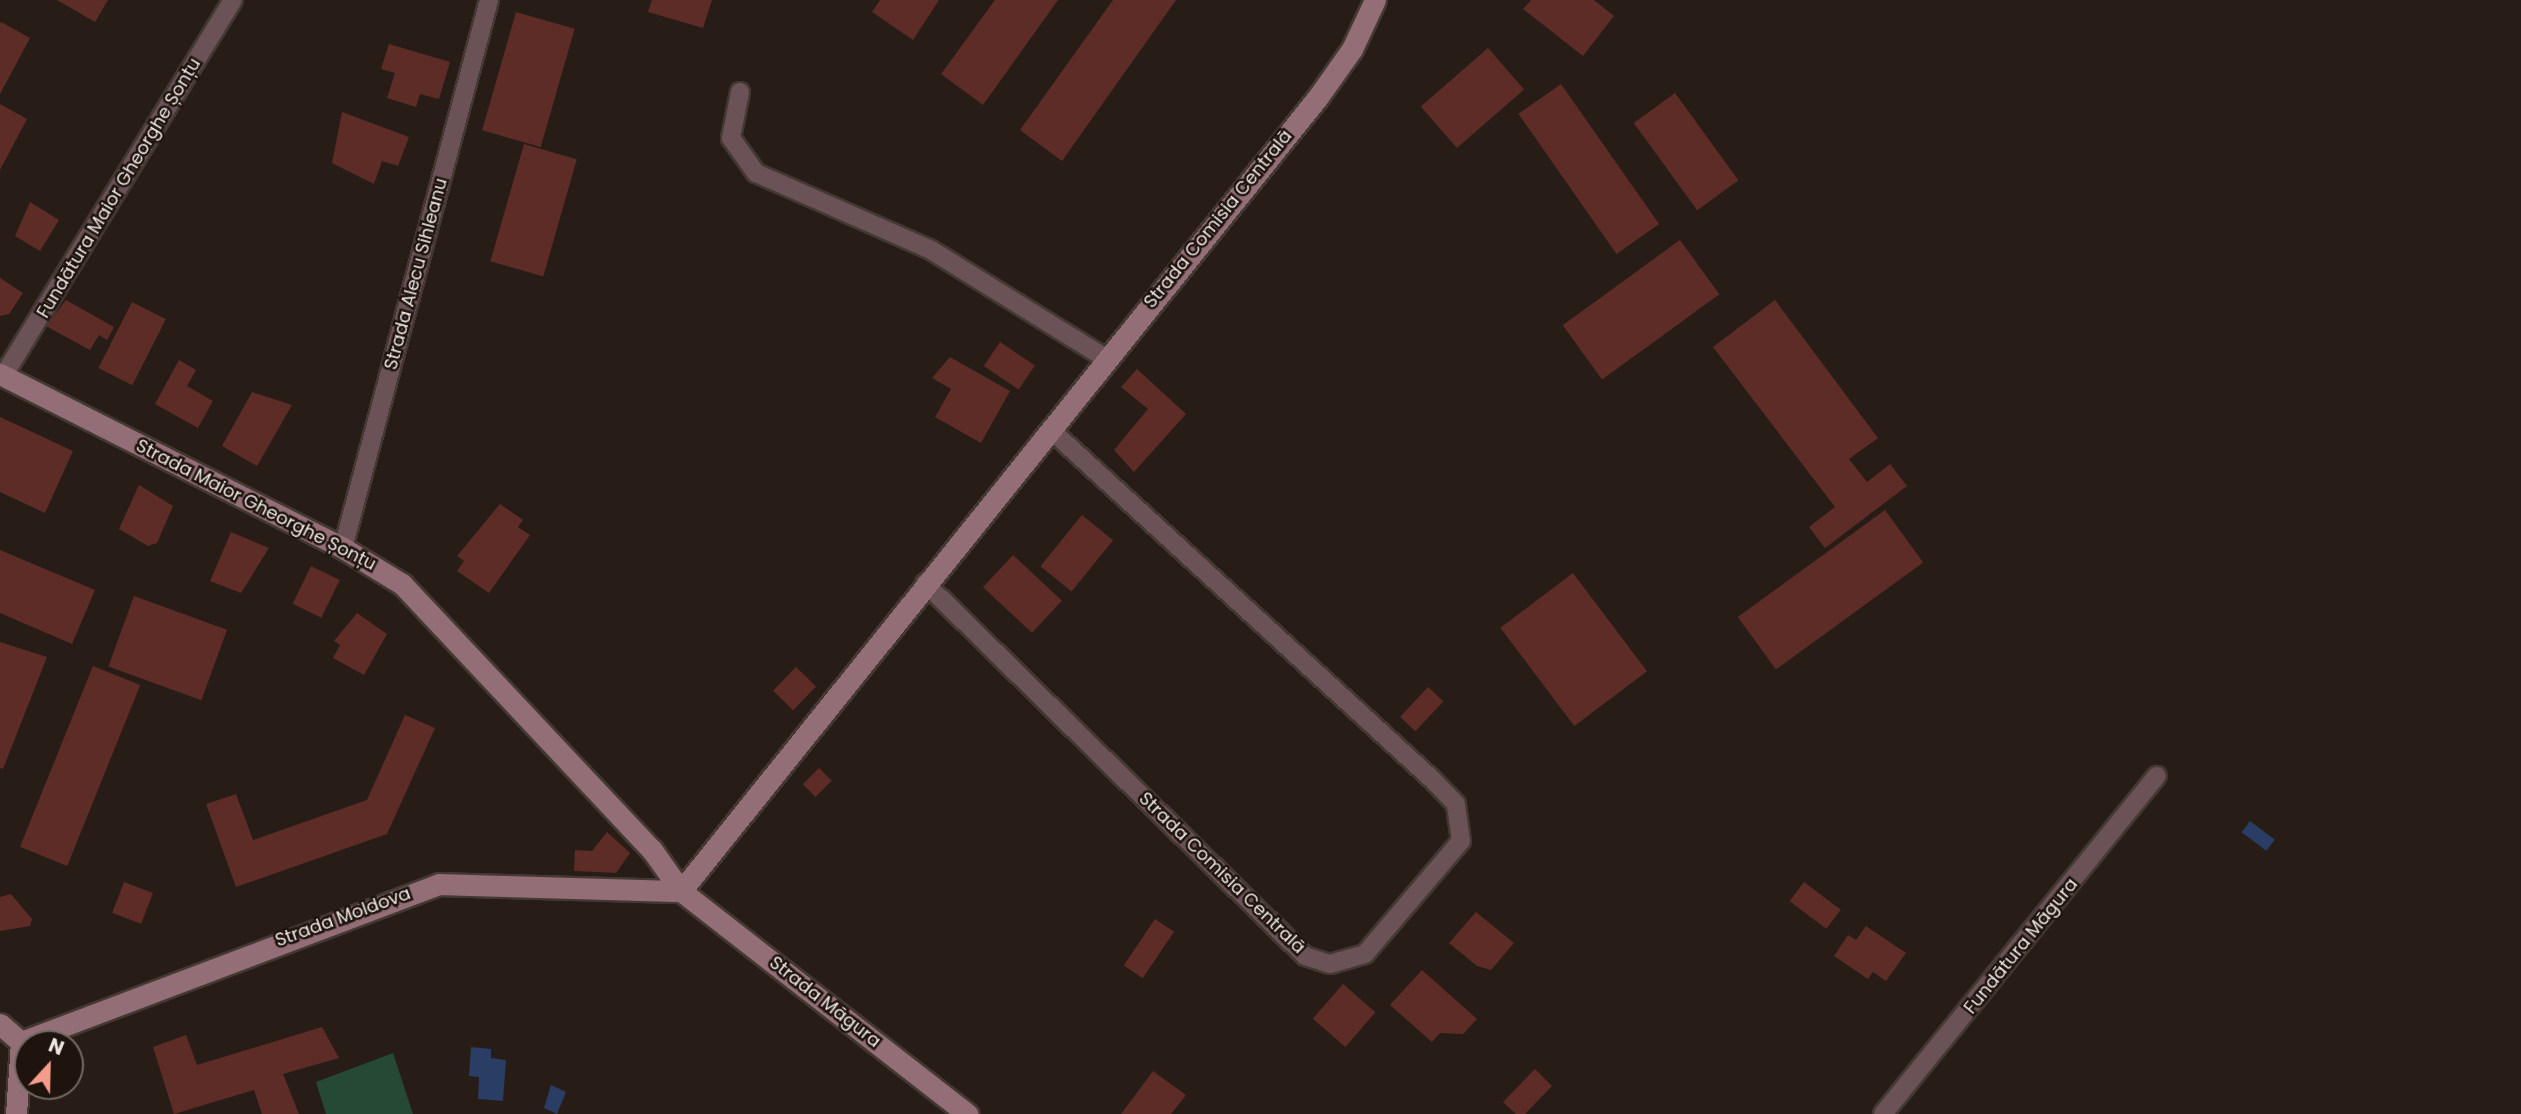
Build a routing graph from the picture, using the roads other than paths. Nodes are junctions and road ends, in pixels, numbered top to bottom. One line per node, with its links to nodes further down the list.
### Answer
1 (233, 0): 6 (street, Fundătura Maior Gheorghe Șonțu)
2 (489, 0): 8 (street, Strada Alecu Sihleanu)
3 (1375, 0): 5 (street, Strada Comisia Centrală)
4 (740, 92): 5 (street)
5 (1105, 358): 7 (street, Strada Comisia Centrală)
6 (2, 374): 8 (street, Strada Maior Gheorghe Șonțu)
7 (1051, 430): 9 (street, Strada Comisia Centrală); 9 (street, Strada Comisia Centrală)
8 (343, 548): 11 (street, Strada Maior Gheorghe Șonțu)
9 (925, 583): 11 (street, Strada Comisia Centrală)
10 (2157, 776): 16 (street, Fundătura Măgura)
11 (681, 891): 13 (street, Strada Moldova); 15 (street, Strada Măgura)
12 (0, 1024): 14 (street)
13 (53, 1030)
14 (14, 1036)
15 (967, 1114)
16 (1883, 1114)

